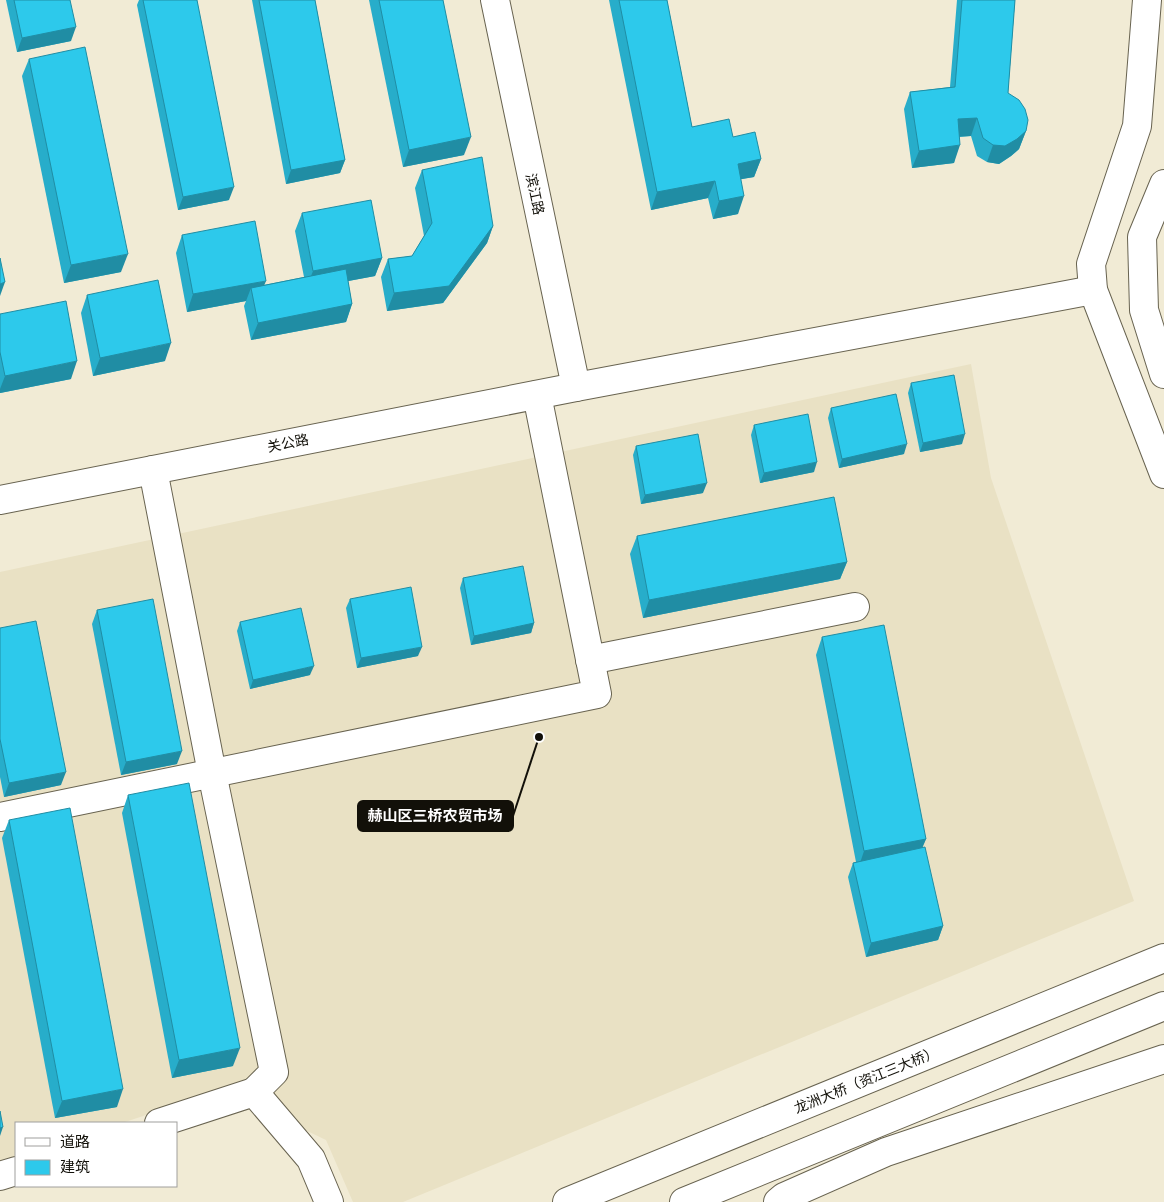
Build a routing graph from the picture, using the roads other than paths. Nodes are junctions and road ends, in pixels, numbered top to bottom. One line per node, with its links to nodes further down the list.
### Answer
1 (494, 0): 6 (main road, 滨江路)
2 (1147, 0): 4 (main road)
3 (1164, 184): 5 (main road)
4 (1094, 290): 6 (main road, 关公路); 9 (main road)
5 (1164, 374)
6 (576, 387): 7 (main road, 关公路)
7 (537, 395): 8 (main road, 关公路); 12 (main road)
8 (153, 470): 10 (main road, 关公路); 13 (main road)
9 (1164, 474)
10 (0, 500)
11 (855, 607): 12 (main road)
12 (590, 660): 13 (main road)
13 (212, 773): 14 (main road); 18 (main road)
14 (0, 817)
15 (1164, 958): 23 (main road, 龙洲大桥（资江三大桥）)
16 (1164, 1006): 24 (main road)
17 (1164, 1059): 25 (main road)
18 (254, 1092): 19 (main road); 22 (main road)
19 (162, 1122)
20 (15, 1171): 21 (main road)
21 (0, 1176)
22 (329, 1202)
23 (567, 1202)
24 (684, 1202)
25 (778, 1202)

